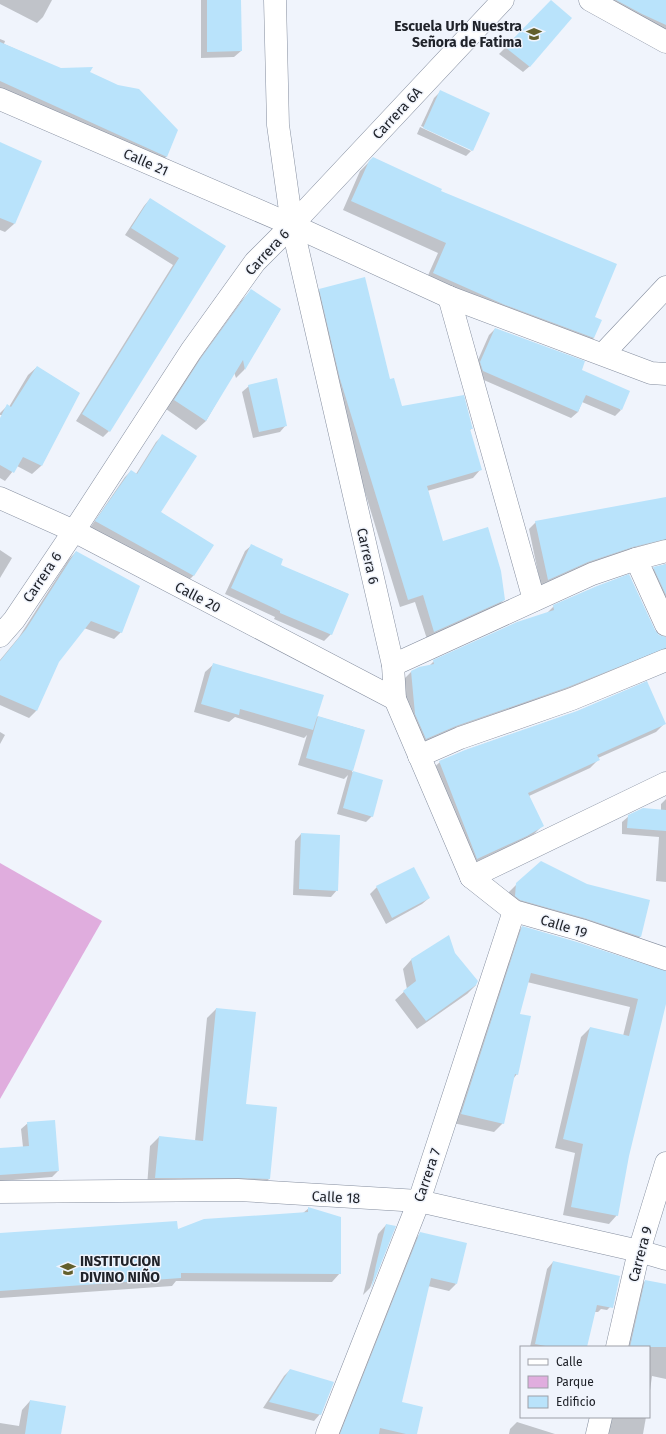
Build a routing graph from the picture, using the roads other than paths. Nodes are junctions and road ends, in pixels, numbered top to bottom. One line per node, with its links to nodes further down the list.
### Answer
1 (275, 0): 6 (street, Carrera 6)
2 (503, 0): 6 (street, Carrera 6A)
3 (590, 0): 4 (street)
4 (666, 42)
5 (0, 98): 6 (street, Calle 21)
6 (292, 225): 8 (street, Calle 21); 12 (street, Carrera 6); 19 (street, Carrera 6)
7 (666, 287): 9 (street)
8 (449, 297): 9 (street, Calle 21); 15 (street)
9 (603, 354): 10 (street, Calle 21)
10 (666, 374)
11 (0, 498): 12 (street, Calle 20)
12 (74, 531): 17 (street, Carrera 6); 20 (street, Calle 20)
13 (666, 551): 14 (street)
14 (636, 559): 15 (street); 16 (street)
15 (534, 600): 19 (street)
16 (666, 625)
17 (0, 636)
18 (666, 660): 21 (street)
19 (394, 665): 20 (street, Carrera 6)
20 (395, 699): 21 (street, Carrera 6)
21 (419, 756): 23 (street, Carrera 6)
22 (666, 783): 23 (street)
23 (471, 877): 24 (street, Calle 19)
24 (514, 911): 25 (street, Calle 19); 28 (street, Carrera 7)
25 (666, 959)
26 (666, 1163): 29 (street, Carrera 9)
27 (0, 1192): 28 (street, Calle 18)
28 (419, 1201): 29 (street, Calle 18); 33 (street, Carrera 7)
29 (639, 1251): 30 (street, Calle 18); 31 (street, Carrera 9)
30 (666, 1259)
31 (617, 1346)
32 (601, 1418): 34 (street)
33 (327, 1434)
34 (597, 1434)

